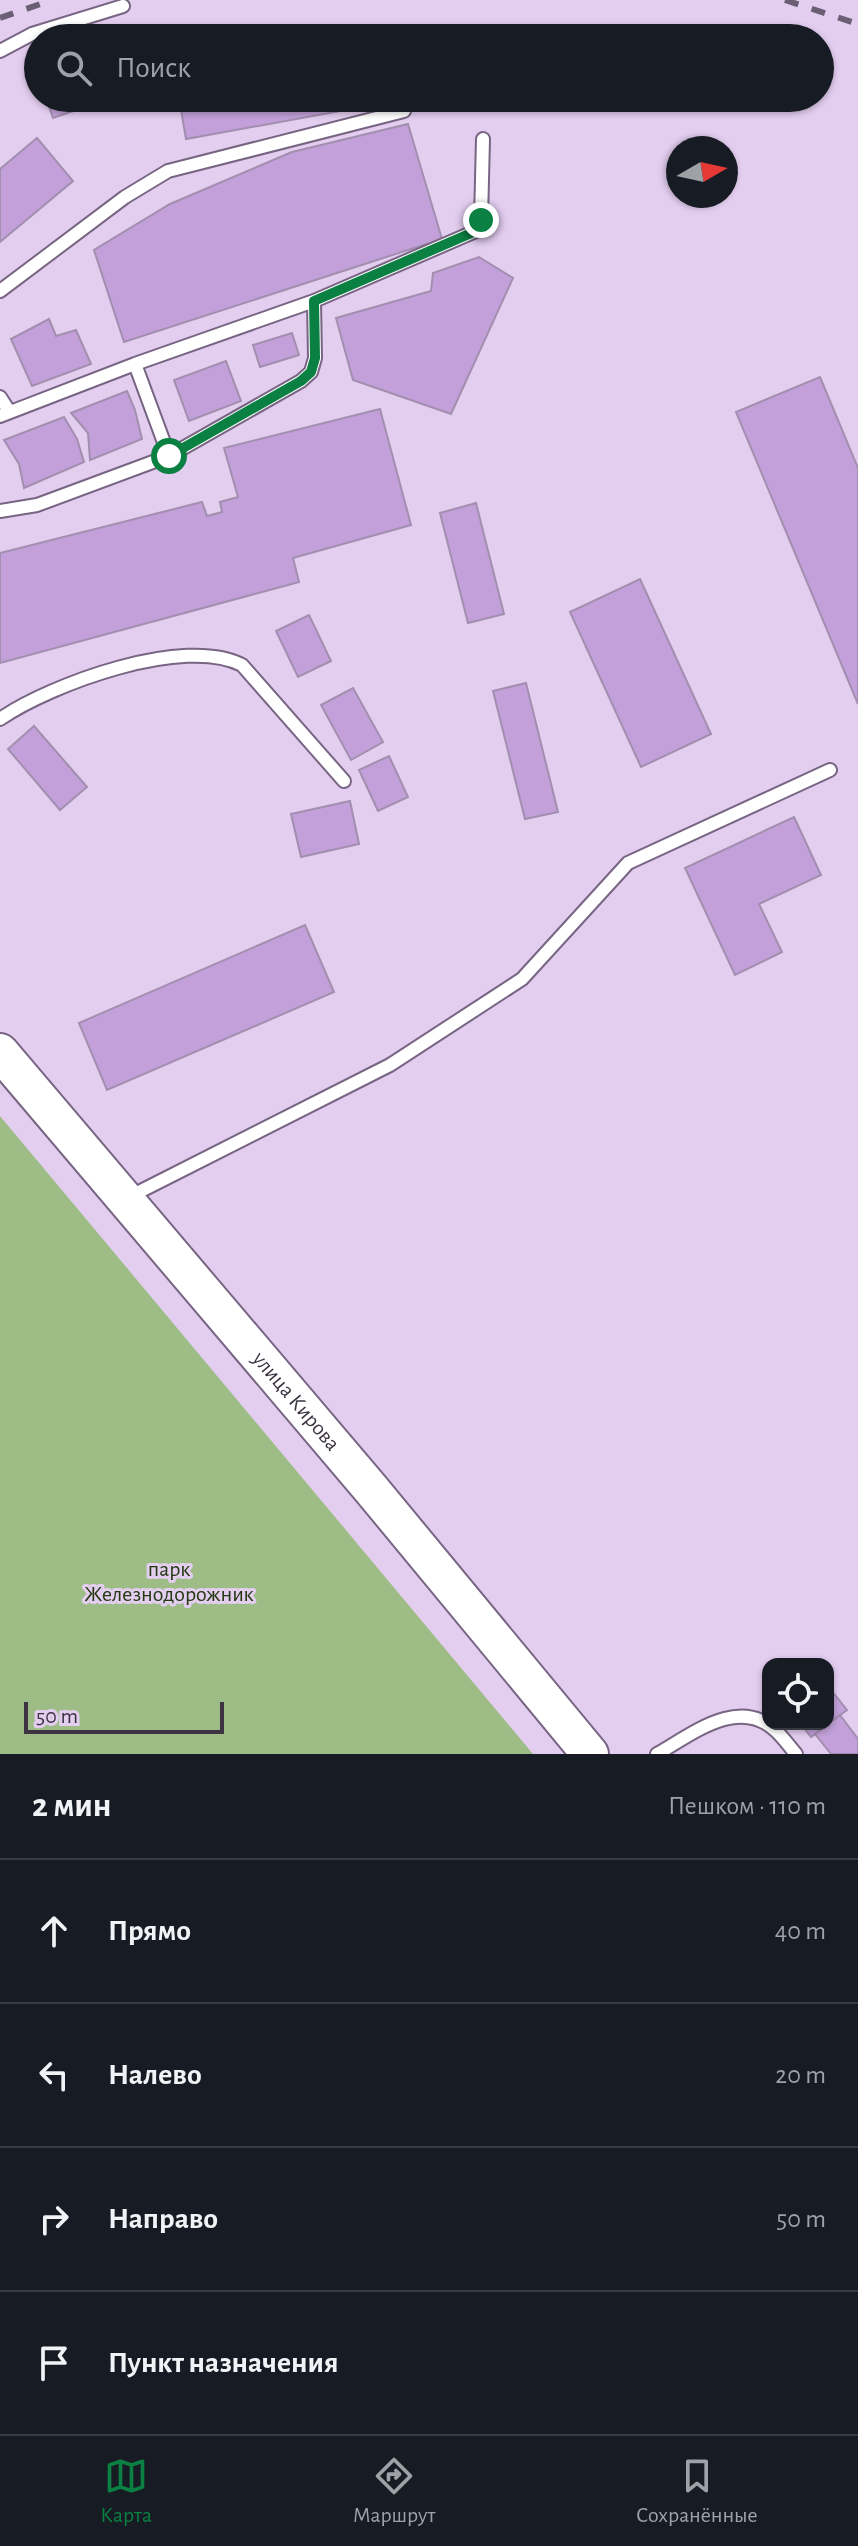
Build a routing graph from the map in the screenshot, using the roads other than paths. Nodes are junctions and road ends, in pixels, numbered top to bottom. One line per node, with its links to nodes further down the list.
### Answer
1 (123, 6): 2 (lane)
2 (64, 24)
3 (24, 38): 4 (lane)
4 (0, 51)
5 (400, 112): 7 (lane)
6 (483, 139): 8 (lane)
7 (0, 291)
8 (314, 301): 9 (lane); 12 (lane)
9 (135, 364): 11 (lane); 12 (lane)
10 (0, 397): 11 (lane)
11 (5, 414)
12 (169, 456): 13 (lane)
13 (0, 511)
14 (0, 719): 16 (lane)
15 (830, 770): 18 (lane)
16 (344, 781)
17 (0, 1052): 18 (main road, улица Кирова)
18 (125, 1199): 19 (main road, улица Кирова)
19 (590, 1754)
20 (657, 1754): 21 (lane)
21 (796, 1754)

